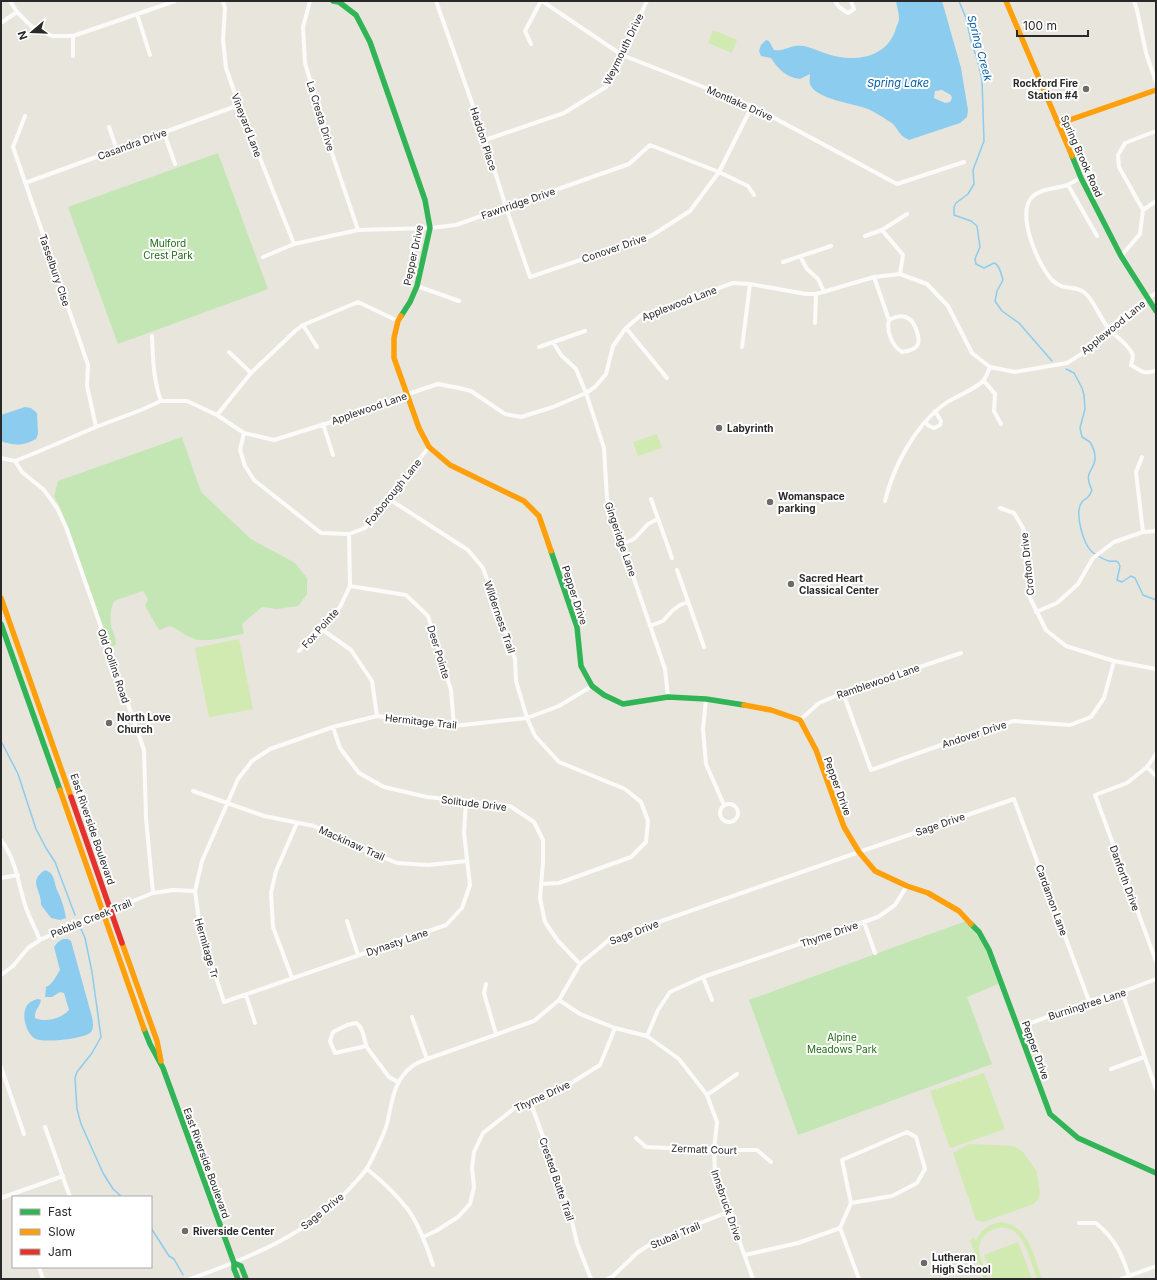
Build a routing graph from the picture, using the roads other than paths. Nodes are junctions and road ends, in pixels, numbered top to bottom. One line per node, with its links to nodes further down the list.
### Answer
1 (10, 1): 13 (street)
2 (175, 1): 14 (street)
3 (223, 1): 23 (street, Vineyard Lane)
4 (310, 1): 44 (street, La Cresta Drive)
5 (333, 1): 43 (street, Pepper Drive)
6 (436, 1): 30 (street, Haddon Place)
7 (542, 1): 17 (street); 19 (street, Montlake Drive)
8 (647, 1): 19 (street, Weymouth Drive)
9 (835, 1): 10 (street)
10 (852, 1)
11 (1006, 1): 26 (street, Spring Brook Road)
12 (1134, 1): 21 (street)
13 (17, 12): 15 (street); 16 (street)
14 (137, 14): 16 (street); 18 (street)
15 (1, 23)
16 (73, 36): 20 (street)
17 (531, 44)
18 (150, 55)
19 (622, 55): 24 (street, Montlake Drive); 30 (street, Weymouth Drive)
20 (73, 56)
21 (1156, 82)
22 (1156, 90): 26 (street)
23 (238, 105): 29 (street, Casandra Drive); 48 (street, Vineyard Lane)
24 (752, 106): 32 (street, Montlake Drive); 34 (street, Conover Drive)
25 (24, 116): 36 (street, Tasselbury Clse)
26 (1058, 124): 35 (street, Spring Brook Road)
27 (109, 127): 31 (street)
28 (1156, 131): 41 (street)
29 (164, 133): 31 (street, Casandra Drive); 33 (street)
30 (485, 140): 40 (street, Haddon Place)
31 (117, 150): 36 (street, Casandra Drive)
32 (964, 162)
33 (175, 164)
34 (719, 172): 38 (street, Fawnridge Drive); 40 (street, Fawnridge Drive); 55 (street, Conover Drive)
35 (1081, 178): 37 (street); 51 (street, Spring Brook Road)
36 (25, 183): 91 (street, Tasselbury Clse)
37 (1068, 185): 47 (street); 70 (street)
38 (754, 195)
39 (1156, 201): 41 (street)
40 (506, 207): 43 (street, Fawnridge Drive); 55 (street, Haddon Place)
41 (1143, 210): 51 (street)
42 (906, 214): 45 (street)
43 (430, 228): 44 (street, Fawnridge Drive); 58 (street, Pepper Drive)
44 (358, 230): 48 (street, Fawnridge Drive)
45 (882, 230): 46 (street); 54 (street)
46 (865, 236)
47 (1097, 236)
48 (294, 244): 52 (street, Fawnridge Drive)
49 (832, 246): 50 (street)
50 (800, 256): 53 (street); 59 (street)
51 (1121, 256): 62 (street, Spring Brook Road)
52 (263, 257)
53 (783, 262)
54 (900, 274): 56 (street, Applewood Lane); 78 (street, Applewood Lane)
55 (530, 277)
56 (874, 277): 59 (street, Applewood Lane); 65 (street)
57 (750, 284): 61 (street, Applewood Lane); 69 (street, Applewood Lane); 76 (street)
58 (417, 286): 63 (street); 66 (street, Pepper Drive)
59 (824, 292): 61 (street, Applewood Lane)
60 (1156, 293): 62 (street, Applewood Lane)
61 (816, 294): 67 (street)
62 (1147, 299): 64 (street, Spring Brook Road); 70 (street, Applewood Lane)
63 (459, 302)
64 (1156, 311)
65 (889, 320): 65 (street)
66 (398, 321): 68 (street); 84 (street, Pepper Drive)
67 (815, 323)
68 (303, 325): 74 (street); 80 (street)
69 (626, 328): 81 (street); 83 (street, Applewood Lane)
70 (1108, 328): 78 (street, Applewood Lane); 79 (street)
71 (585, 331): 73 (street)
72 (152, 336): 85 (street)
73 (554, 342): 75 (street); 83 (street, Gingeridge Lane)
74 (317, 347)
75 (539, 347)
76 (742, 347)
77 (229, 352): 80 (street)
78 (990, 367): 82 (street)
79 (1156, 371)
80 (251, 373): 87 (street)
81 (668, 378)
82 (984, 381): 86 (street); 90 (street)
83 (586, 393): 84 (street, Applewood Lane); 106 (street, Gingeridge Lane)
84 (408, 394): 89 (street, Applewood Lane); 93 (street, Pepper Drive)
85 (161, 401): 87 (street, Applewood Lane); 91 (street, Applewood Lane)
86 (935, 411): 88 (street); 88 (street)
87 (217, 415): 92 (street, Applewood Lane)
88 (925, 422): 100 (street)
89 (323, 424): 92 (street, Applewood Lane); 94 (street, Applewood Lane)
90 (1001, 424)
91 (96, 427): 97 (street, Applewood Lane)
92 (244, 434): 105 (street, Foxborough Lane)
93 (429, 446): 98 (street, Foxborough Lane); 121 (street, Pepper Drive)
94 (333, 455)
95 (1142, 457): 104 (street)
96 (1, 458): 97 (street, Applewood Lane)
97 (15, 460): 147 (street, Old Collins Road)
98 (388, 499): 105 (street, Foxborough Lane); 126 (street, Wilderness Trail)
99 (651, 499): 102 (street)
100 (885, 501)
101 (1000, 508): 112 (street, Crofton Drive)
102 (658, 519): 106 (street); 107 (street)
103 (1156, 531): 104 (street)
104 (1143, 532): 112 (street)
105 (349, 534): 109 (street, Fox Pointe)
106 (622, 544): 114 (street, Gingeridge Lane)
107 (672, 558)
108 (677, 570): 111 (street)
109 (350, 586): 115 (street, Fox Pointe); 128 (street, Deer Pointe)
110 (1, 598): 148 (street, East Riverside Boulevard)
111 (688, 602): 114 (street); 116 (street)
112 (1036, 612): 119 (street, Crofton Drive)
113 (1, 624): 149 (street, East Riverside Boulevard)
114 (650, 626): 123 (street, Gingeridge Lane)
115 (320, 628): 117 (street, Fox Pointe); 125 (street)
116 (704, 647)
117 (299, 652)
118 (961, 653): 122 (street, Ramblewood Lane)
119 (1114, 661): 120 (street, Crofton Drive); 122 (street, Andover Drive)
120 (1156, 669)
121 (592, 686): 123 (street, Pepper Drive); 126 (street, Hermitage Trail)
122 (843, 693): 127 (street, Ramblewood Lane)
123 (668, 697): 124 (street, Pepper Drive)
124 (706, 699): 127 (street, Pepper Drive); 137 (street)
125 (377, 716): 128 (street, Hermitage Trail); 129 (street, Hermitage Trail)
126 (527, 718): 128 (street, Hermitage Trail); 144 (street, Wilderness Trail)
127 (800, 720): 140 (street, Pepper Drive)
128 (454, 726)
129 (333, 727): 135 (street, Solitude Drive); 136 (street, Hermitage Trail)
130 (1156, 754): 131 (street)
131 (1148, 767): 132 (street); 155 (street, Danforth Drive)
132 (1156, 776)
133 (192, 791): 136 (street, Mackinaw Trail)
134 (1014, 799): 140 (street, Sage Drive); 166 (street, Cardamon Lane)
135 (466, 801): 141 (street, Dynasty Lane); 144 (street, Solitude Drive)
136 (227, 803): 138 (street, Mackinaw Trail); 146 (street, Hermitage Tr)
137 (724, 805): 137 (street)
138 (297, 823): 141 (street, Mackinaw Trail); 159 (street)
139 (1, 840): 142 (street)
140 (859, 852): 145 (street, Pepper Drive); 156 (street, Sage Drive)
141 (467, 861): 154 (street, Dynasty Lane)
142 (18, 876): 143 (street); 152 (street)
143 (1, 878)
144 (541, 884): 156 (street, Solitude Drive)
145 (907, 886): 151 (street, Thyme Drive); 171 (street, Pepper Drive)
146 (194, 891): 147 (street, Pebble Creek Trail); 167 (street, Hermitage Tr)
147 (152, 893): 148 (street, Pebble Creek Trail)
148 (112, 910): 149 (street, Pebble Creek Trail); 178 (street, East Riverside Boulevard)
149 (104, 913): 152 (street, Pebble Creek Trail); 178 (street, East Riverside Boulevard)
150 (347, 921): 154 (street)
151 (864, 922): 153 (street); 158 (street, Thyme Drive)
152 (40, 940): 157 (street, Pebble Creek Trail)
153 (876, 953)
154 (358, 955): 159 (street, Dynasty Lane)
155 (1156, 961)
156 (580, 964): 164 (street, Sage Drive)
157 (1, 975)
158 (703, 977): 165 (street); 173 (street, Thyme Drive)
159 (292, 978): 163 (street, Dynasty Lane)
160 (1156, 979): 162 (street, Burningtree Lane)
161 (486, 984): 172 (street)
162 (1122, 992): 166 (street, Burningtree Lane); 175 (street)
163 (246, 995): 167 (street, Dynasty Lane); 169 (street)
164 (558, 1000): 170 (street, Innsbruck Drive); 172 (street, Sage Drive)
165 (712, 1000)
166 (1089, 1001): 171 (street, Burningtree Lane)
167 (224, 1002)
168 (412, 1017): 176 (street)
169 (255, 1023)
170 (615, 1028): 173 (street, Innsbruck Drive); 184 (street, Thyme Drive)
171 (1018, 1028): 191 (street, Pepper Drive)
172 (496, 1034): 176 (street, Sage Drive)
173 (647, 1036): 183 (street, Innsbruck Drive)
174 (366, 1046): 174 (street); 181 (street)
175 (1144, 1057): 179 (street); 182 (street)
176 (427, 1059): 181 (street, Sage Drive)
177 (1, 1067): 186 (street)
178 (163, 1068): 202 (street, East Riverside Boulevard)
179 (1111, 1069)
180 (737, 1074): 183 (street)
181 (398, 1082): 190 (street, Sage Drive)
182 (1156, 1089)
183 (707, 1095): 188 (street, Innsbruck Drive)
184 (530, 1101): 200 (street, Thyme Drive); 211 (street, Crested Butte Trail)
185 (45, 1127): 192 (street)
186 (24, 1134)
187 (636, 1138): 188 (street, Zermatt Court)
188 (714, 1150): 189 (street, Zermatt Court); 197 (street, Innsbruck Drive)
189 (771, 1162)
190 (367, 1169): 200 (street); 202 (street, Sage Drive)
191 (1156, 1173)
192 (62, 1176): 193 (street); 194 (street)
193 (12, 1196): 195 (street)
194 (70, 1196)
195 (1, 1198)
196 (851, 1203): 196 (street); 199 (street)
197 (728, 1212): 201 (street, Innsbruck Drive); 212 (street, Stubai Trail)
198 (1079, 1223): 206 (street)
199 (840, 1228): 201 (street); 214 (street)
200 (423, 1237): 203 (street)
201 (745, 1255): 213 (street, Innsbruck Drive)
202 (234, 1263): 208 (street, Sage Drive); 209 (street, East Riverside Boulevard); 210 (street, East Riverside Boulevard)
203 (433, 1265)
204 (1156, 1266): 206 (street)
205 (39, 1268): 207 (street)
206 (1129, 1276): 215 (street)
207 (43, 1279)
208 (190, 1279)
209 (238, 1279)
210 (246, 1279)
211 (591, 1279)
212 (607, 1279)
213 (753, 1279)
214 (859, 1279)
215 (1121, 1279)

